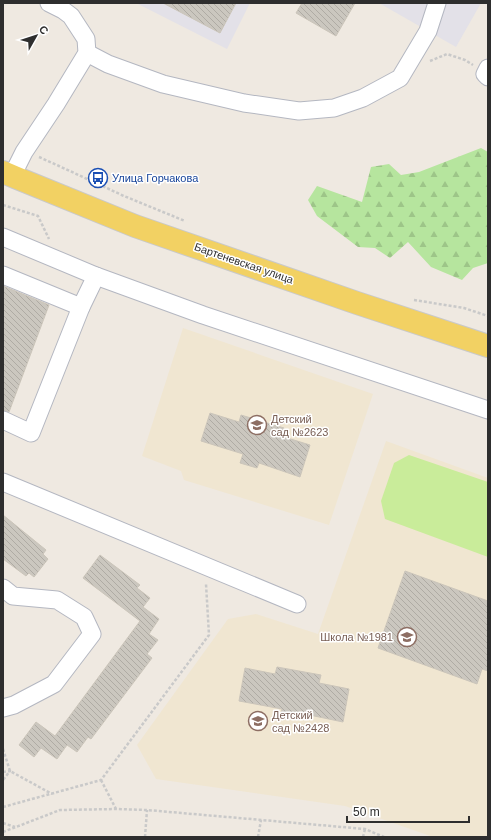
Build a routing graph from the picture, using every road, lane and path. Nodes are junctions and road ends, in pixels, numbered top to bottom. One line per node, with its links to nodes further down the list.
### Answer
1 (49, 3): 3 (street)
2 (437, 3): 3 (street)
3 (87, 53): 6 (street)
4 (424, 64): 5 (path)
5 (487, 73)
6 (24, 152): 7 (street); 9 (path)
7 (8, 174): 17 (main road, Бартеневская улица)
8 (3, 205): 11 (path)
9 (190, 224)
10 (3, 237): 11 (street)
11 (47, 255): 13 (street)
12 (3, 275): 15 (street)
13 (96, 276): 15 (street); 18 (street)
14 (413, 300): 16 (path)
15 (81, 307): 19 (street)
16 (488, 316)
17 (488, 346)
18 (488, 410)
19 (3, 420)
20 (3, 482): 21 (street)
21 (205, 566): 23 (street); 29 (path)
22 (3, 588): 24 (street)
23 (297, 604)
24 (3, 708)
25 (3, 749): 26 (path)
26 (10, 771): 27 (path); 28 (path); 30 (path)
27 (3, 772)
28 (3, 780)
29 (101, 780): 30 (path); 32 (path)
30 (52, 794): 31 (path)
31 (3, 808)
32 (116, 809): 33 (path); 36 (path)
33 (147, 810): 34 (path); 39 (path)
34 (261, 820): 37 (path); 40 (path)
35 (3, 823): 36 (path)
36 (16, 827): 38 (path)
37 (365, 829): 41 (path); 42 (path)
38 (3, 832)
39 (145, 837)
40 (258, 837)
41 (363, 837)
42 (384, 837)

